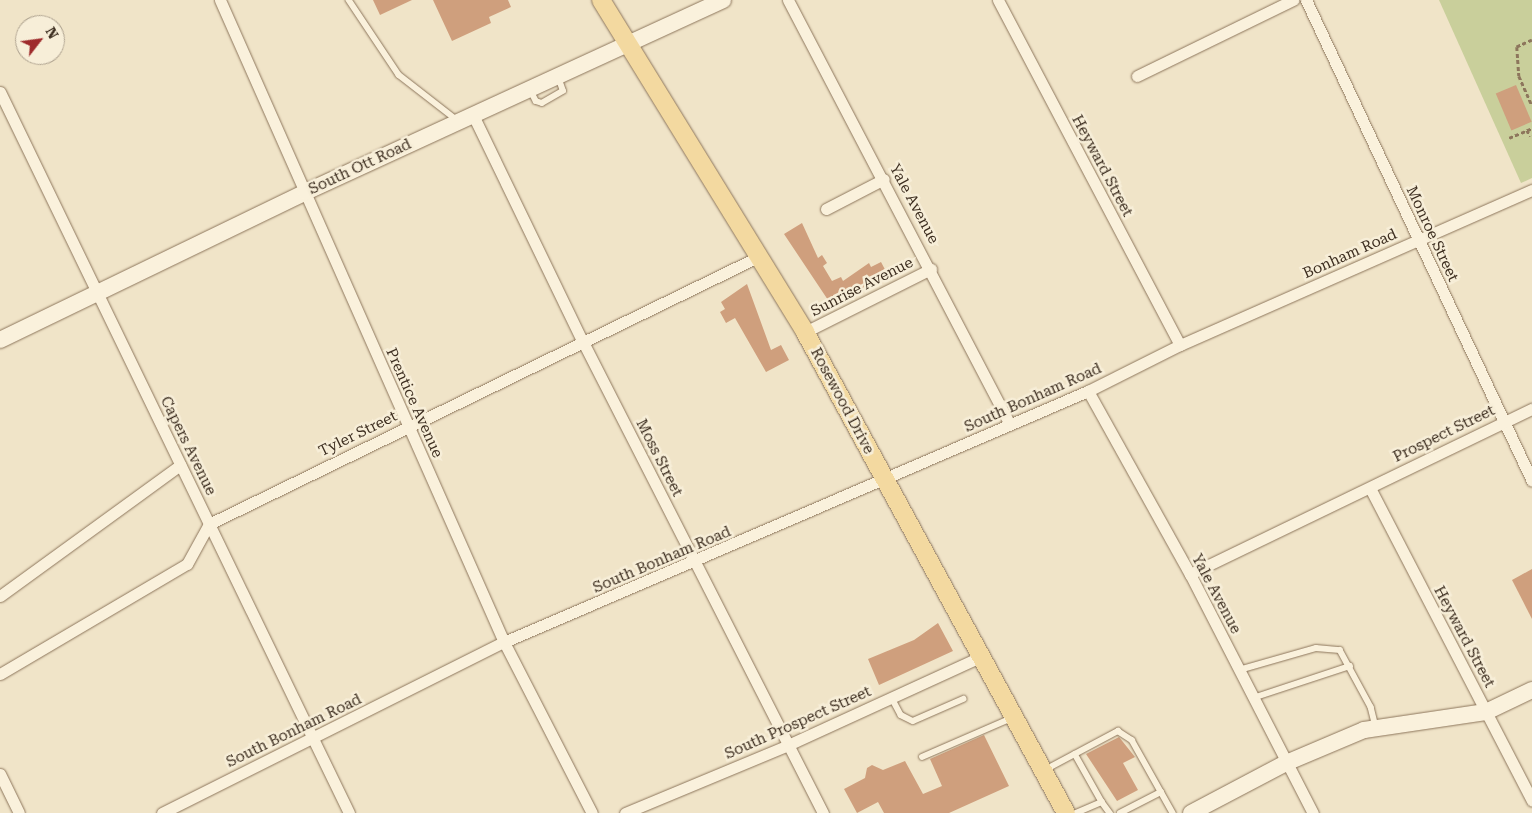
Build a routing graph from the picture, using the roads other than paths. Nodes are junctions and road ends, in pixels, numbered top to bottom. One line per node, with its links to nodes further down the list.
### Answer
1 (220, 0): 16 (street, Prentice Avenue)
2 (349, 0): 13 (lane)
3 (601, 0): 9 (main road, Rosewood Drive)
4 (723, 0): 9 (street, South Ott Road)
5 (788, 0): 14 (street, Yale Avenue)
6 (998, 0): 25 (street, Heyward Street)
7 (1293, 0): 10 (street)
8 (1306, 0): 18 (street, Monroe Street)
9 (626, 43): 13 (street, South Ott Road); 19 (main road, Rosewood Drive)
10 (1137, 76)
11 (0, 92): 12 (street, Capers Avenue)
12 (5, 117): 21 (street, Capers Avenue)
13 (466, 118): 16 (street, South Ott Road); 24 (street, Moss Street)
14 (884, 179): 17 (street); 20 (street, Yale Avenue)
15 (1532, 190): 18 (street, Bonham Road)
16 (306, 192): 21 (street, South Ott Road); 30 (street, Prentice Avenue)
17 (826, 208)
18 (1418, 240): 25 (street, Bonham Road); 28 (street, Monroe Street)
19 (758, 257): 22 (main road, Rosewood Drive); 24 (street, Tyler Street)
20 (931, 269): 22 (street, Sunrise Avenue); 29 (street, Yale Avenue)
21 (97, 293): 23 (street, South Ott Road); 31 (street, Capers Avenue)
22 (805, 332): 32 (main road, Rosewood Drive)
23 (0, 340)
24 (582, 340): 30 (street, Tyler Street); 36 (street, Moss Street)
25 (1180, 345): 26 (street, South Bonham Road)
26 (1088, 392): 29 (street, South Bonham Road); 37 (street, Yale Avenue)
27 (1532, 409): 28 (street, Prospect Street)
28 (1504, 421): 33 (street, Monroe Street); 34 (street, Prospect Street)
29 (1010, 424): 32 (street, South Bonham Road)
30 (407, 427): 35 (street, Tyler Street); 39 (street, Prentice Avenue)
31 (180, 465): 35 (street, Capers Avenue); 38 (street)
32 (885, 480): 36 (street, South Bonham Road); 40 (main road, Rosewood Drive)
33 (1532, 481)
34 (1370, 488): 37 (street); 48 (street, Heyward Street)
35 (209, 524): 43 (street); 51 (street, Capers Avenue)
36 (695, 563): 39 (street, South Bonham Road); 52 (street, Moss Street)
37 (1190, 574): 42 (street, Yale Avenue)
38 (0, 596)
39 (504, 642): 51 (street, South Bonham Road); 64 (street, Prentice Avenue)
40 (982, 656): 45 (street, South Prospect Street); 49 (main road, Rosewood Drive)
41 (1350, 666): 42 (lane); 46 (lane); 50 (lane)
42 (1239, 670): 46 (street, Yale Avenue)
43 (0, 674)
44 (1532, 690): 48 (street)
45 (892, 697): 47 (lane); 52 (street, South Prospect Street)
46 (1253, 698): 55 (street, Yale Avenue)
47 (963, 699)
48 (1486, 712): 50 (street); 59 (street, Heyward Street)
49 (1014, 717): 54 (lane); 56 (main road, Rosewood Drive)
50 (1376, 728): 55 (street)
51 (313, 739): 62 (street, South Bonham Road); 63 (street, Capers Avenue)
52 (788, 745): 65 (street, South Prospect Street); 66 (street, Moss Street)
53 (1076, 754): 56 (lane); 58 (lane); 60 (lane)
54 (922, 757)
55 (1286, 763): 72 (street); 73 (street, Yale Avenue)
56 (1043, 771): 67 (main road, Rosewood Drive)
57 (0, 774): 61 (street)
58 (1161, 792): 70 (lane); 71 (lane)
59 (1532, 801)
60 (1102, 802): 68 (lane); 69 (lane)
61 (19, 813)
62 (162, 813)
63 (348, 813)
64 (592, 813)
65 (625, 813)
66 (822, 813)
67 (1066, 813)
68 (1076, 813)
69 (1110, 813)
70 (1120, 813)
71 (1173, 813)
72 (1191, 813)
73 (1313, 813)

